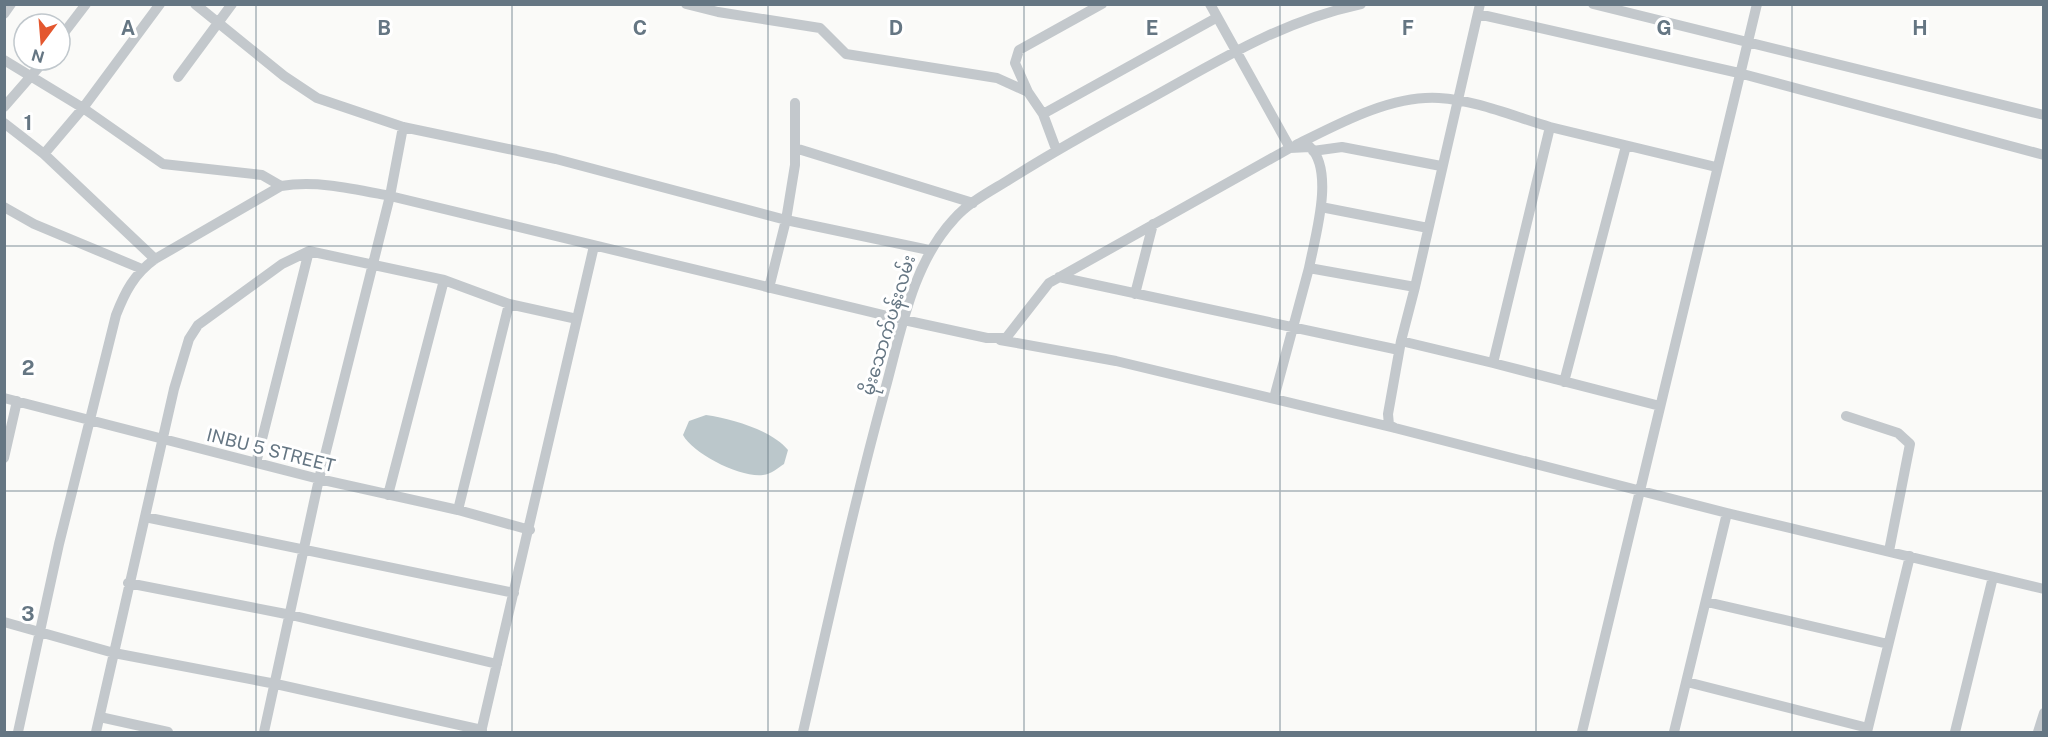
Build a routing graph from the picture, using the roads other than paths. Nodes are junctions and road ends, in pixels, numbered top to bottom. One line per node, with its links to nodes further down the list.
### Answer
1 (11, 4): 14 (street)
2 (86, 4): 17 (street)
3 (160, 4): 29 (street)
4 (195, 4): 16 (street)
5 (232, 4): 16 (street)
6 (686, 4): 12 (street)
7 (1102, 4): 25 (street)
8 (1361, 4): 19 (street, မိုးသောက်ပန်းလမ်း)
9 (1593, 4): 18 (street)
10 (1757, 4): 18 (street)
11 (1211, 5): 15 (street)
12 (719, 8): 25 (street)
13 (1479, 9): 22 (street); 26 (street)
14 (4, 14)
15 (1216, 18): 19 (street); 30 (street)
16 (219, 22): 23 (street); 33 (street)
17 (72, 23)
18 (1749, 43): 22 (street); 31 (street)
19 (1235, 52): 37 (street); 38 (street, မိုးသောက်ပန်းလမ်း)
20 (4, 60): 24 (street)
21 (37, 72): 24 (street)
22 (1739, 73): 41 (street); 43 (street)
23 (178, 76)
24 (33, 77): 28 (street); 29 (street)
25 (1028, 92): 30 (street)
26 (1456, 101): 34 (street); 37 (street); 42 (street)
27 (795, 103): 36 (street)
28 (4, 107)
29 (83, 108): 40 (street); 44 (street)
30 (1043, 114): 38 (street)
31 (2043, 115)
32 (4, 123): 40 (street)
33 (403, 127): 45 (street); 49 (street)
34 (1550, 127): 35 (street); 70 (street)
35 (1626, 146): 43 (street); 71 (street)
36 (795, 147): 46 (street); 49 (street)
37 (1290, 148): 39 (street); 50 (street)
38 (1056, 149): 46 (street, မိုးသောက်ပန်းလမ်း)
39 (1313, 150): 42 (street); 48 (street)
40 (44, 154): 55 (street)
41 (2043, 155)
42 (1442, 166): 51 (street)
43 (1716, 167): 75 (street)
44 (280, 186): 45 (street); 55 (street)
45 (390, 196): 52 (street); 56 (street)
46 (973, 203): 53 (street, မိုးသောက်ပန်းလမ်း)
47 (4, 207): 57 (street)
48 (1321, 207): 51 (street); 58 (street)
49 (786, 220): 53 (street); 62 (street)
50 (1153, 224): 59 (street); 63 (street)
51 (1428, 228): 61 (street)
52 (594, 246): 62 (street); 65 (street)
53 (929, 250): 66 (street, မိုးသောက်ပန်းလမ်း)
54 (309, 251): 56 (street); 79 (street); 81 (street)
55 (155, 259): 57 (street)
56 (374, 264): 60 (street); 82 (street)
57 (142, 268): 77 (street)
58 (1309, 268): 61 (street); 67 (street)
59 (1059, 277): 63 (street); 68 (street)
60 (444, 280): 64 (street); 84 (street)
61 (1415, 287): 69 (street)
62 (769, 288): 66 (street)
63 (1136, 294): 67 (street)
64 (509, 304): 65 (street); 85 (street)
65 (576, 318): 88 (street)
66 (904, 320): 68 (street); 113 (street, မိုးသောက်ပန်းလမ်း)
67 (1294, 327): 69 (street); 73 (street)
68 (998, 340): 73 (street)
69 (1400, 346): 70 (street); 78 (street)
70 (1493, 363): 71 (street)
71 (1564, 382): 75 (street)
72 (4, 398): 74 (street, INBU 5 STREET)
73 (1274, 398): 78 (street)
74 (17, 401): 77 (street, INBU 5 STREET); 80 (street)
75 (1660, 406): 83 (street)
76 (1846, 416): 90 (street)
77 (90, 419): 79 (street, INBU 5 STREET); 99 (street)
78 (1395, 428): 83 (street)
79 (163, 439): 81 (street, INBU 5 STREET); 87 (street)
80 (4, 458)
81 (256, 463): 82 (street, INBU 5 STREET)
82 (319, 479): 84 (street, INBU 5 STREET); 89 (street)
83 (1641, 491): 86 (street); 114 (street)
84 (388, 495): 85 (street, INBU 5 STREET)
85 (458, 510): 88 (street, INBU 5 STREET)
86 (1727, 513): 90 (street); 96 (street)
87 (145, 517): 89 (street); 93 (street)
88 (530, 530): 95 (street)
89 (305, 549): 95 (street); 97 (street)
90 (1889, 551): 91 (street)
91 (1910, 556): 92 (street); 100 (street)
92 (1993, 577): 94 (street); 116 (street)
93 (128, 583): 97 (street); 101 (street)
94 (2043, 589)
95 (514, 593): 102 (street)
96 (1707, 602): 100 (street); 103 (street)
97 (291, 615): 102 (street); 104 (street)
98 (4, 622): 99 (street)
99 (40, 631): 101 (street); 109 (street)
100 (1888, 644): 107 (street)
101 (114, 653): 104 (street); 106 (street)
102 (497, 664): 108 (street)
103 (1687, 682): 107 (street); 115 (street)
104 (276, 684): 108 (street); 112 (street)
105 (2043, 713): 117 (street)
106 (100, 717): 110 (street); 111 (street)
107 (1867, 730)
108 (481, 731)
109 (18, 732)
110 (96, 732)
111 (168, 732)
112 (264, 732)
113 (803, 732)
114 (1582, 732)
115 (1674, 732)
116 (1955, 732)
117 (2038, 732)

